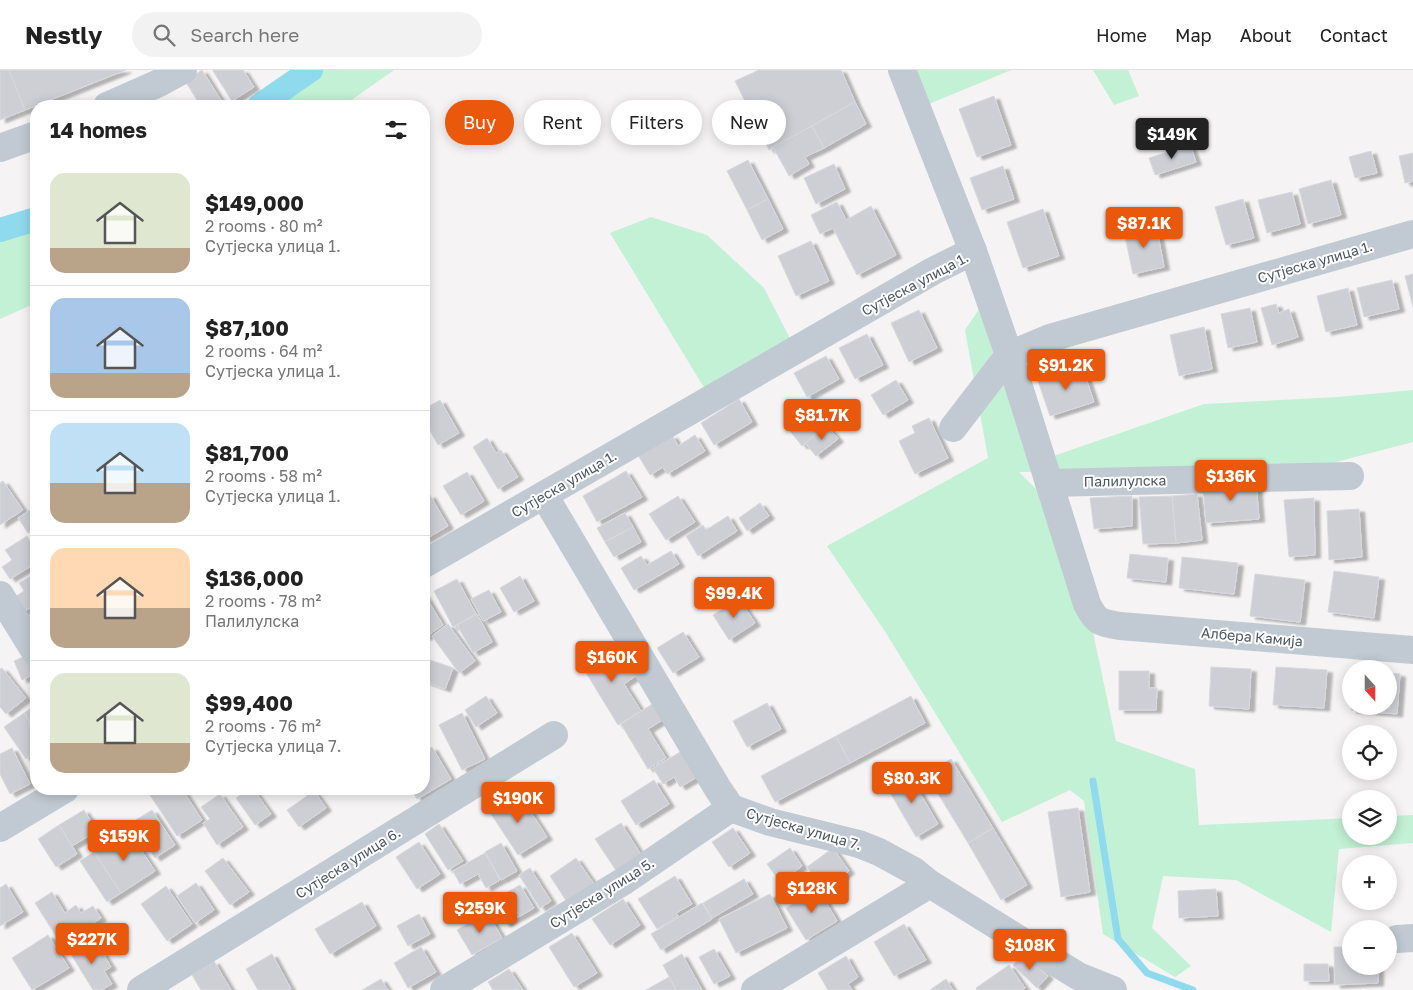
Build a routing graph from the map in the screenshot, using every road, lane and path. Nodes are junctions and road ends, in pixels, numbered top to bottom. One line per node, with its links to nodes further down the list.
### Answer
1 (183, 70): 3 (street)
2 (902, 70): 7 (street)
3 (121, 100)
4 (30, 137): 5 (street)
5 (0, 148)
6 (1413, 234): 8 (street, Сутјеска улица 1.)
7 (972, 251): 8 (street, Сутјеска улица 1.); 12 (street, Сутјеска улица 1.)
8 (1009, 355): 9 (street); 11 (street)
9 (953, 428)
10 (1350, 476): 11 (street, Палилулска)
11 (1049, 483): 16 (street, Албера Камија)
12 (544, 495): 13 (street, Сутјеска улица 1.); 19 (street, Сутјеска улица 7.)
13 (430, 561)
14 (0, 595): 15 (street)
15 (30, 643)
16 (1413, 650)
17 (554, 736): 23 (street, Сутјеска улица 6.)
18 (55, 795): 20 (street)
19 (731, 808): 21 (street, Сутјеска улица 7.); 24 (street, Сутјеска улица 5.)
20 (0, 828)
21 (930, 884): 22 (street, Сутјеска улица 7.); 25 (street)
22 (1068, 983): 26 (street, Сутјеска улица 7.)
23 (141, 990)
24 (444, 990)
25 (755, 990)
26 (1113, 990)

